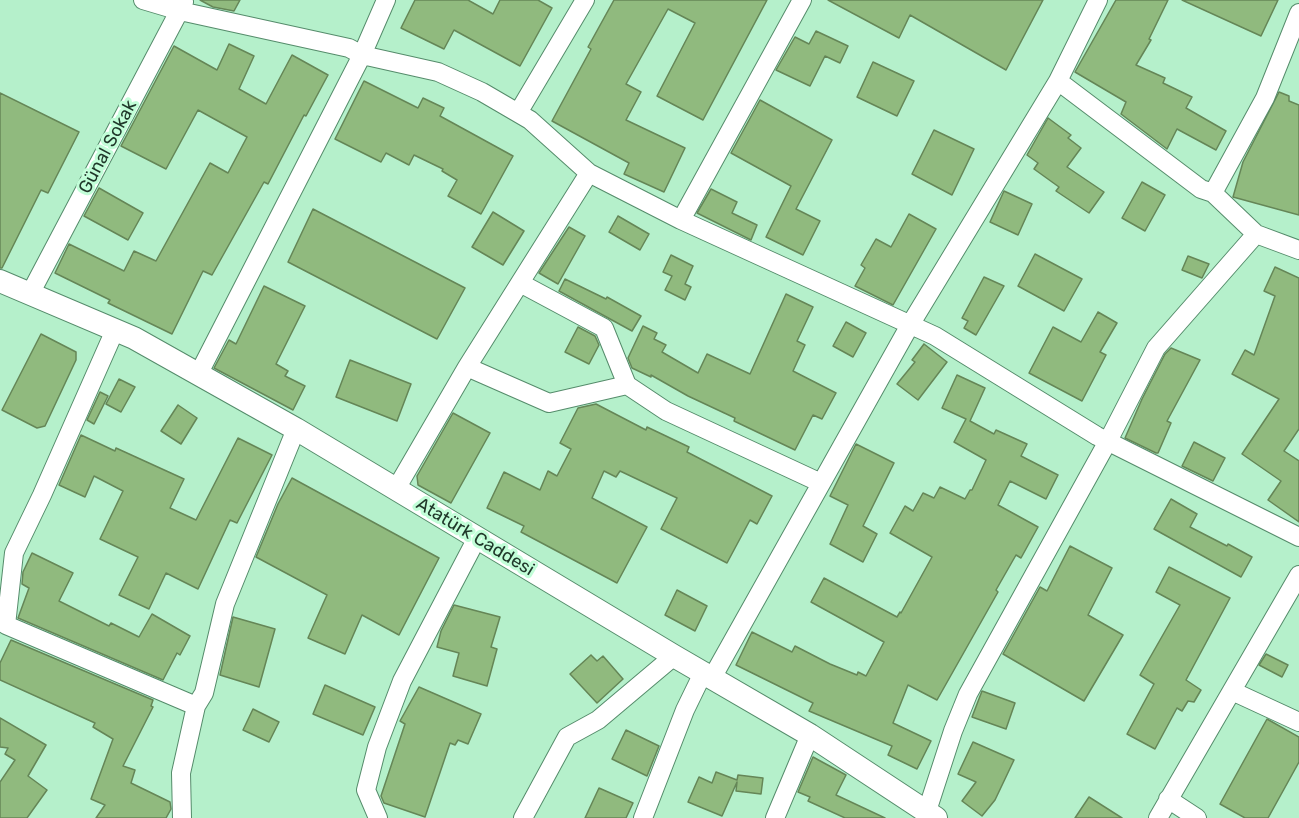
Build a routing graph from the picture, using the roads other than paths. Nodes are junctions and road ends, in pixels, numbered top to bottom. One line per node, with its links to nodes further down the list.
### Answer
1 (143, 0): 6 (street)
2 (386, 0): 8 (street)
3 (585, 0): 10 (street)
4 (802, 0): 13 (street)
5 (1098, 0): 9 (street)
6 (182, 5): 8 (street); 18 (street, Günal Sokak)
7 (1299, 13): 12 (street)
8 (362, 55): 10 (street); 22 (street)
9 (1058, 81): 12 (street); 19 (street)
10 (518, 113): 11 (street)
11 (589, 173): 13 (street); 17 (street)
12 (1213, 193): 14 (street)
13 (681, 220): 19 (street)
14 (1256, 234): 15 (street); 25 (street)
15 (1299, 250)
16 (0, 281): 18 (street, Atatürk Caddesi)
17 (520, 283): 21 (street); 23 (street)
18 (30, 294): 20 (street, Atatürk Caddesi)
19 (910, 325): 25 (street); 26 (street)
20 (116, 330): 22 (street, Atatürk Caddesi); 34 (street)
21 (467, 367): 23 (street); 27 (street)
22 (198, 375): 24 (street, Atatürk Caddesi)
23 (627, 385): 26 (street)
24 (296, 429): 27 (street, Atatürk Caddesi); 34 (street)
25 (1108, 441): 28 (street); 38 (street)
26 (821, 483): 32 (street)
27 (396, 489): 29 (street, Atatürk Caddesi)
28 (1299, 537)
29 (477, 538): 31 (street, Atatürk Caddesi); 40 (street)
30 (1299, 575): 33 (street)
31 (674, 656): 32 (street, Atatürk Caddesi); 41 (street)
32 (707, 675): 36 (street, Atatürk Caddesi); 42 (street)
33 (1232, 692): 35 (street); 37 (street)
34 (196, 706): 39 (street)
35 (1299, 722)
36 (810, 735): 38 (street, Atatürk Caddesi); 43 (street)
37 (1168, 800): 44 (street); 45 (street)
38 (932, 814)
39 (182, 818)
40 (378, 818)
41 (523, 818)
42 (643, 818)
43 (775, 818)
44 (1158, 818)
45 (1197, 818)

